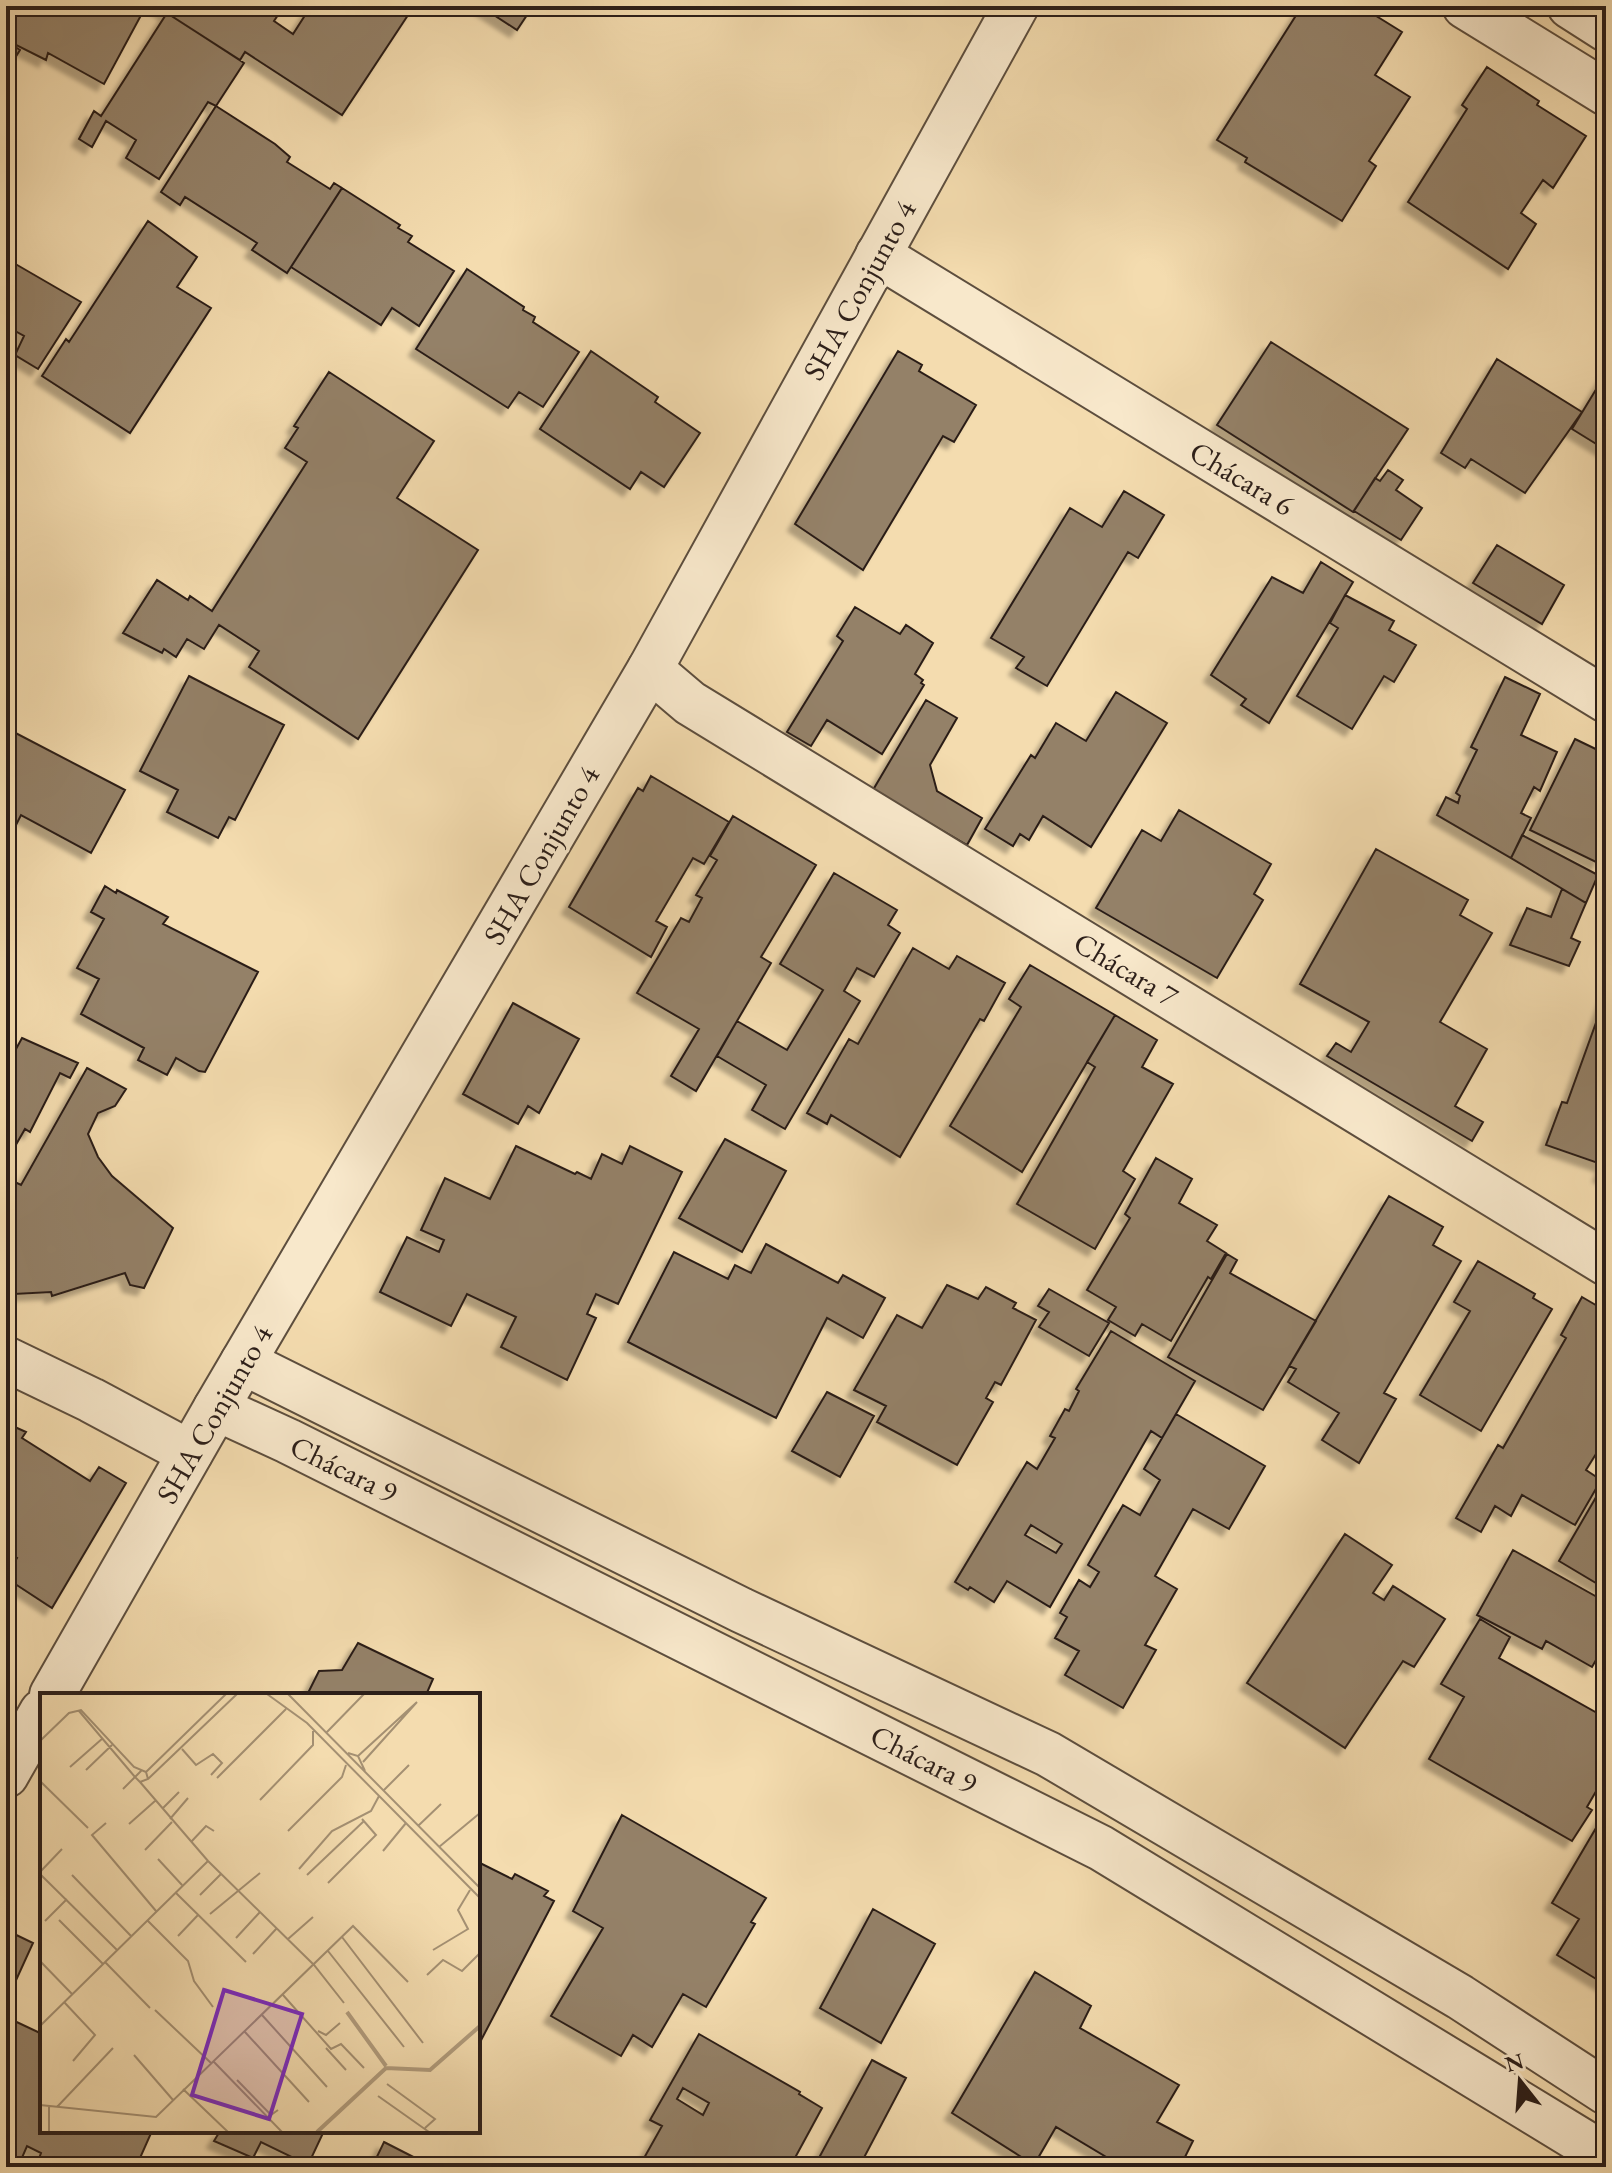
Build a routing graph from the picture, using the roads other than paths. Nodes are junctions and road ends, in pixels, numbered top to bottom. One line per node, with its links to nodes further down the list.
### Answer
1 (1016, 6): 6 (street, SHA Conjunto 4)
2 (1465, 6): 5 (street)
3 (1570, 6): 4 (street)
4 (1606, 29)
5 (1606, 93)
6 (878, 255): 7 (street, SHA Conjunto 4); 8 (street, Chácara 6)
7 (650, 669): 9 (street, Chácara 7); 11 (street, SHA Conjunto 4)
8 (1606, 700)
9 (1606, 1263)
10 (6, 1359): 13 (street)
11 (243, 1362): 12 (street, SHA Conjunto 4); 17 (street)
12 (216, 1408): 13 (street, SHA Conjunto 4); 18 (street, Chácara 9)
13 (190, 1453): 14 (street, SHA Conjunto 4)
14 (53, 1693)
15 (40, 1716): 16 (street)
16 (6, 1775)
17 (1606, 2092)
18 (1606, 2156)

